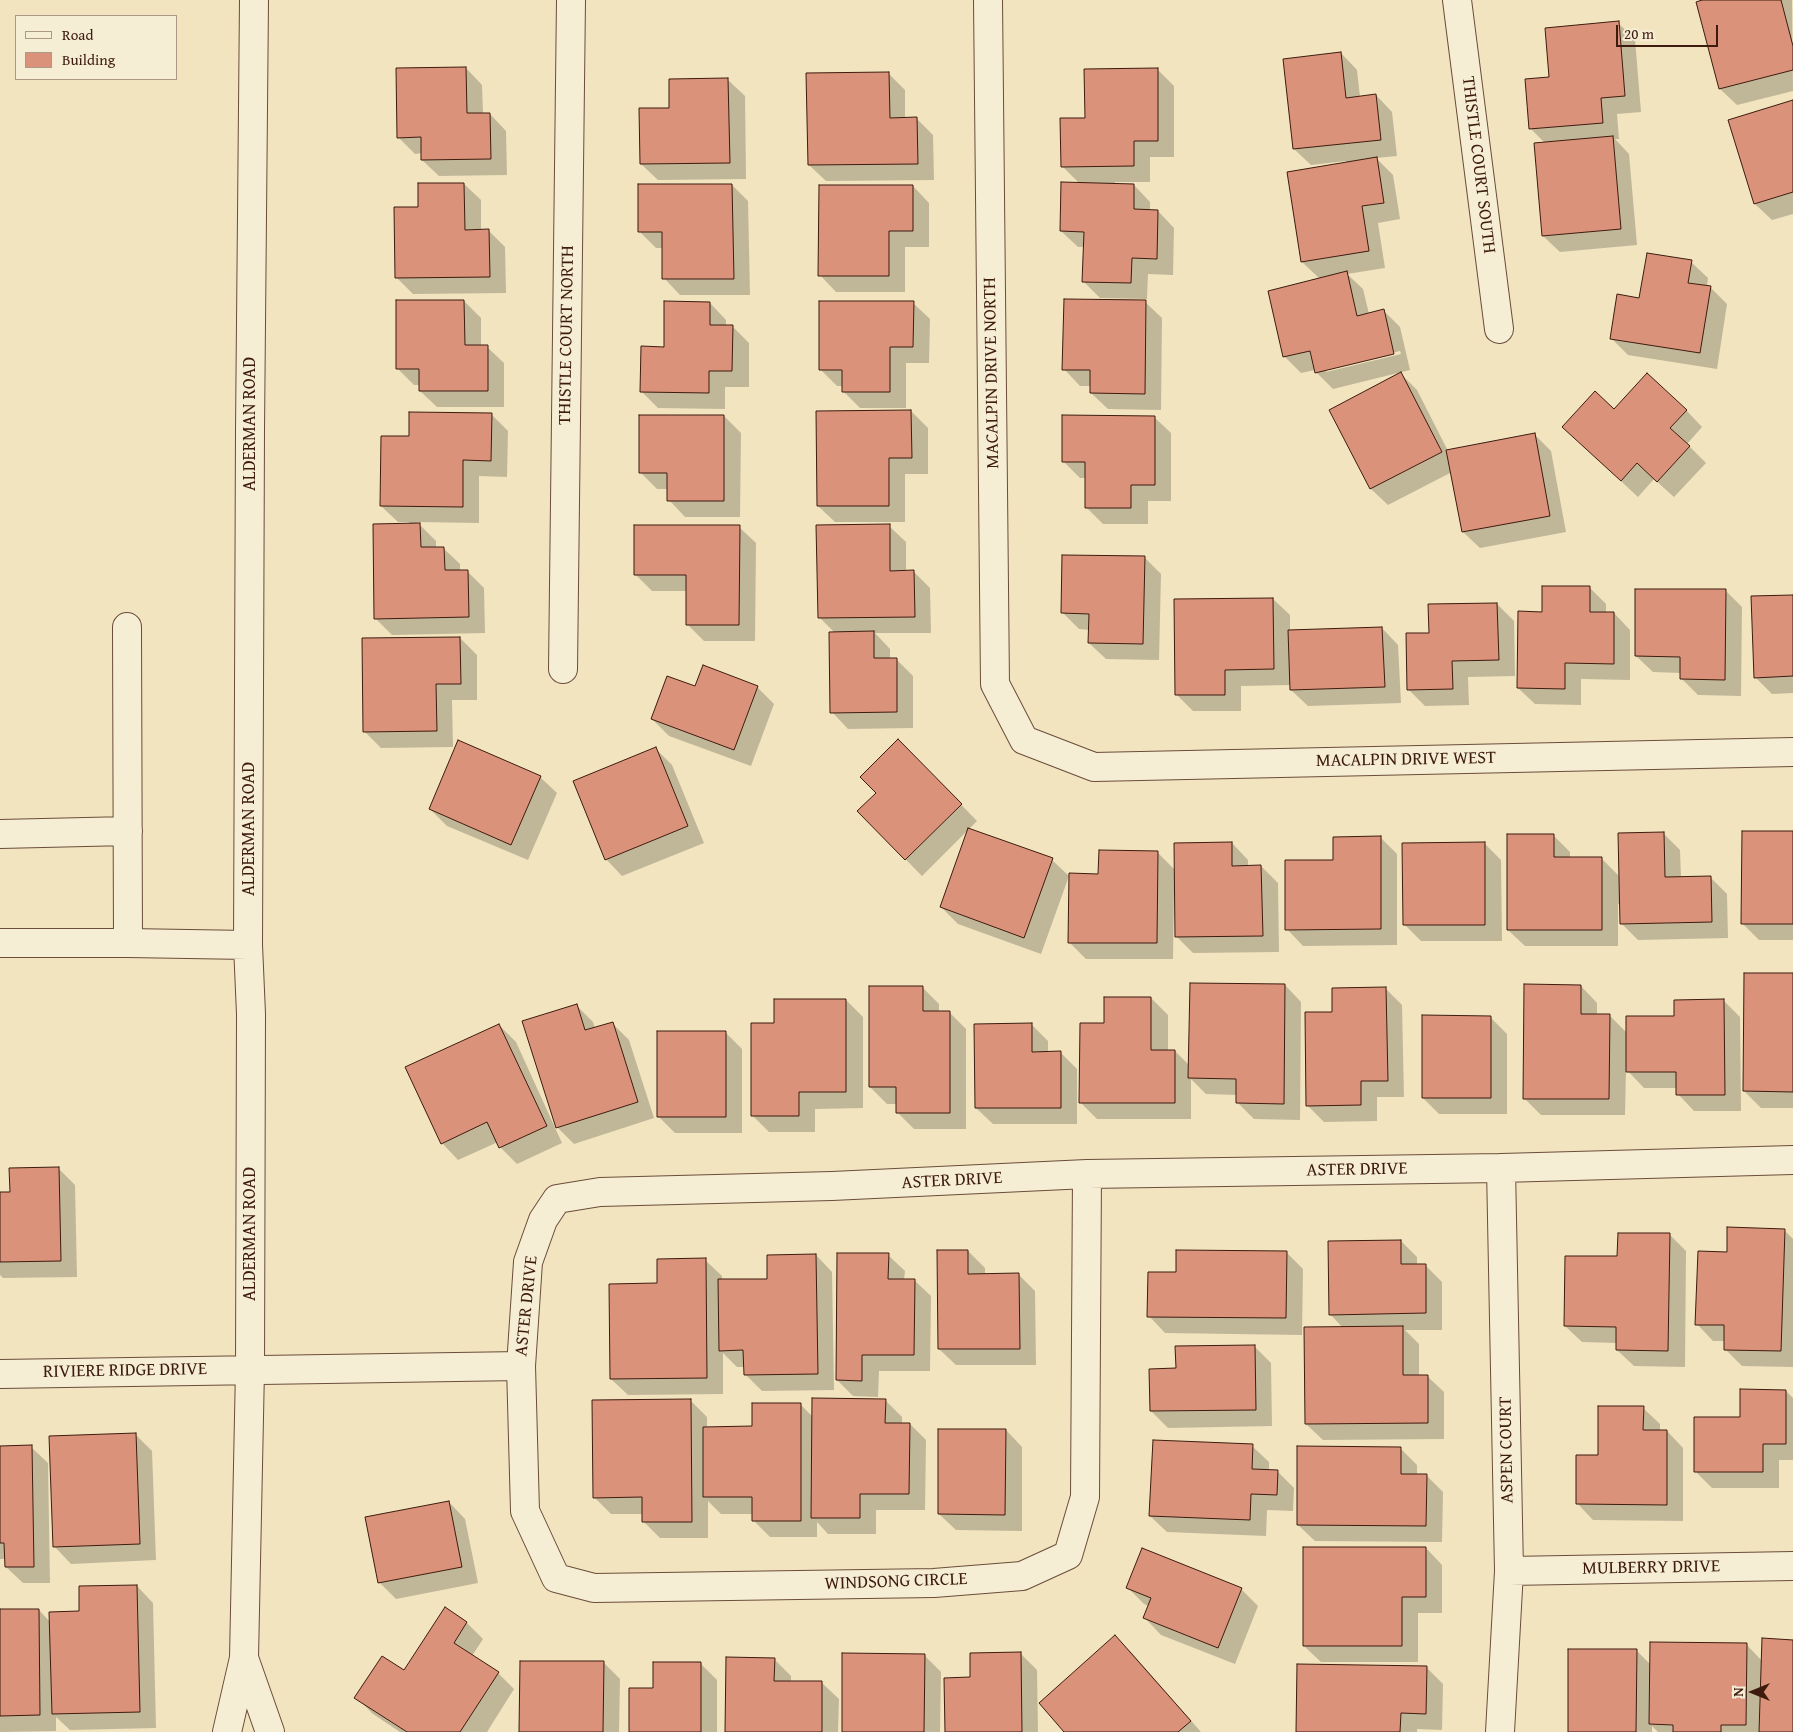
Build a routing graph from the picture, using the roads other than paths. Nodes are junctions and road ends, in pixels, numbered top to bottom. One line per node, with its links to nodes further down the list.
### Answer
1 (254, 0): 14 (street, ALDERMAN ROAD)
2 (571, 0): 7 (street, THISTLE COURT NORTH)
3 (988, 0): 8 (street, MACALPIN DRIVE NORTH)
4 (1458, 0): 5 (street, THISTLE COURT SOUTH)
5 (1499, 329)
6 (127, 627): 10 (street)
7 (562, 669)
8 (1024, 740): 9 (street, MACALPIN DRIVE WEST)
9 (1793, 752)
10 (128, 831): 11 (street); 13 (street)
11 (0, 834)
12 (0, 943): 13 (street)
13 (128, 943): 14 (street)
14 (248, 945): 19 (street, ALDERMAN ROAD)
15 (1793, 1160): 16 (street, ASTER DRIVE)
16 (1501, 1168): 17 (street, ASTER DRIVE); 22 (street, ASPEN COURT)
17 (1087, 1174): 18 (street, ASTER DRIVE); 18 (street, WINDSONG CIRCLE)
18 (521, 1366): 19 (street, ASTER DRIVE)
19 (250, 1369): 20 (street, RIVIERE RIDGE DRIVE); 23 (street, ALDERMAN ROAD)
20 (0, 1374)
21 (1793, 1566): 22 (street, MULBERRY DRIVE)
22 (1509, 1571): 26 (street, ASPEN COURT)
23 (244, 1658): 24 (street, ALDERMAN ROAD); 25 (street, ALDERMAN ROAD)
24 (226, 1732)
25 (270, 1732)
26 (1500, 1732)

